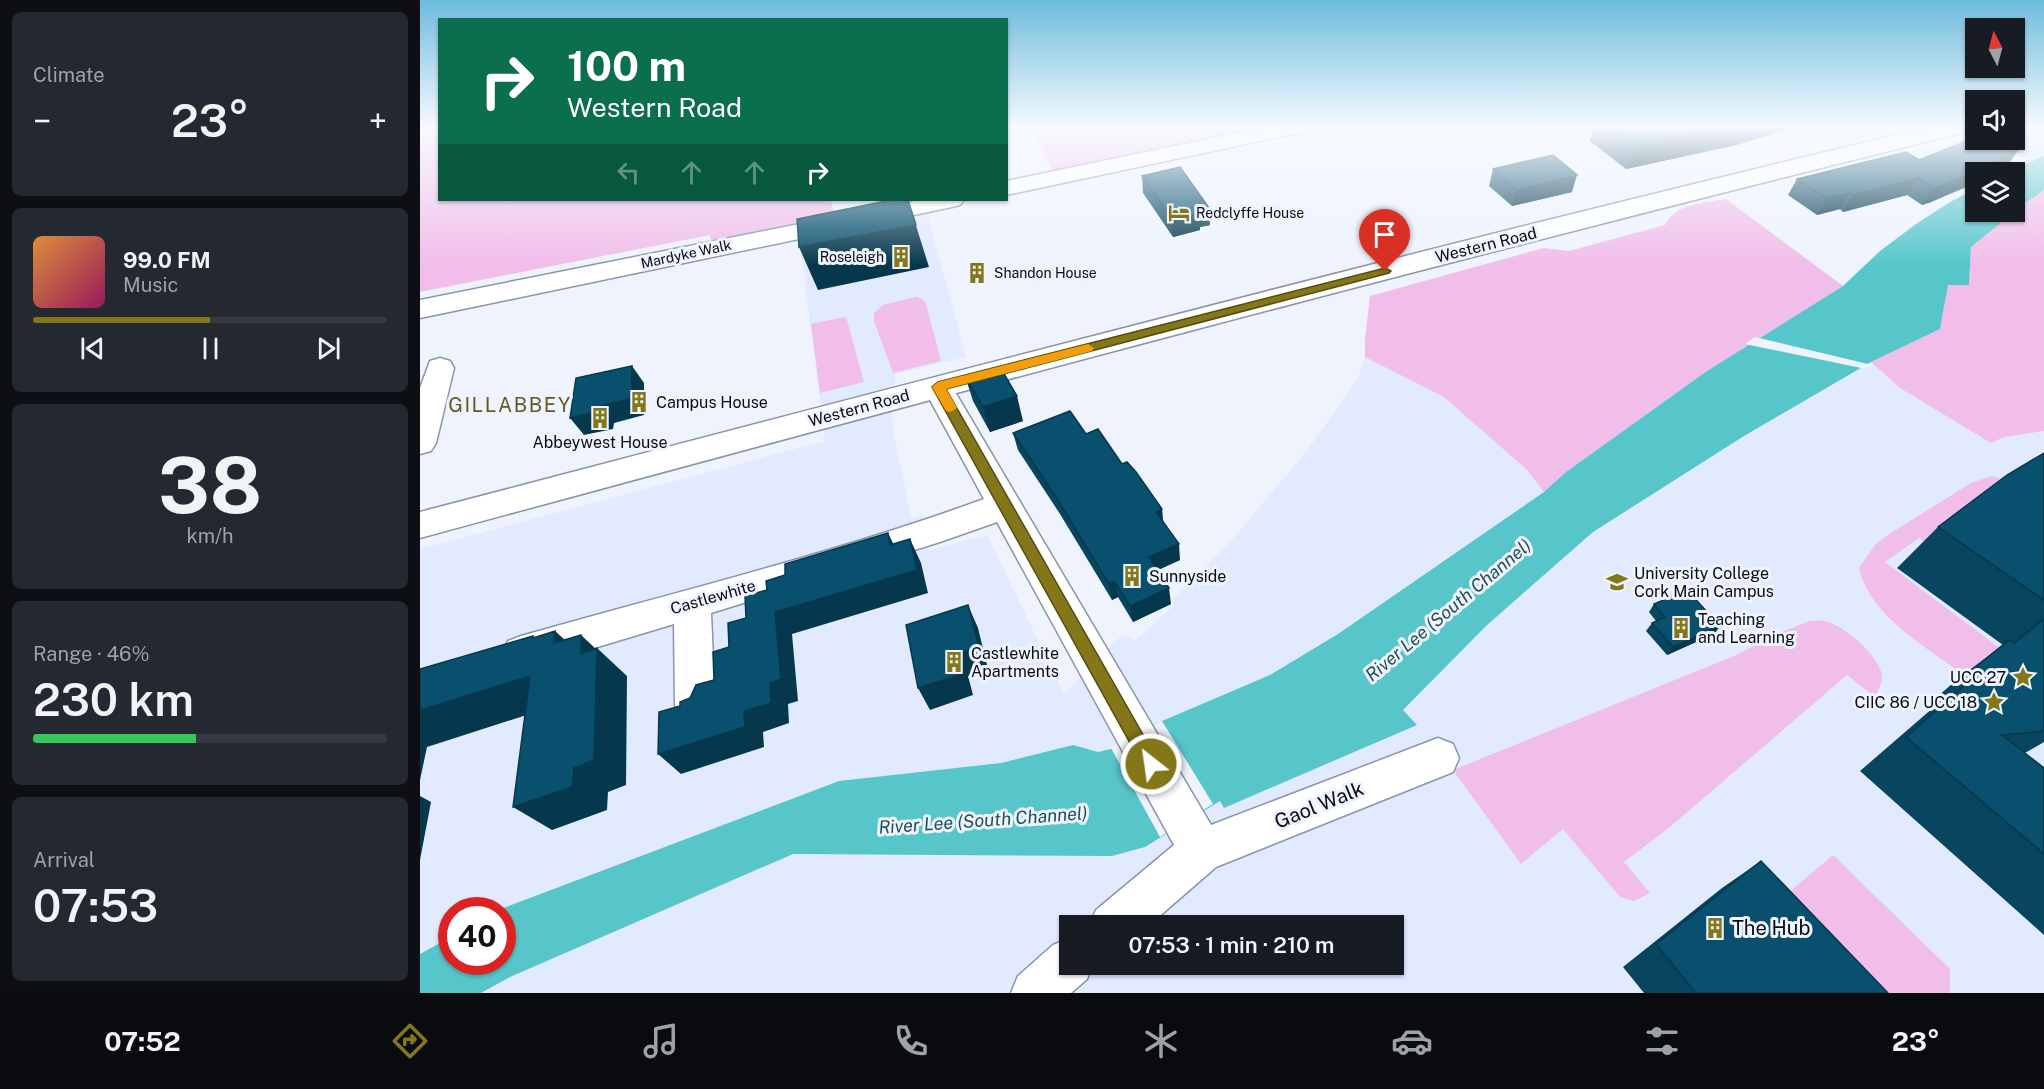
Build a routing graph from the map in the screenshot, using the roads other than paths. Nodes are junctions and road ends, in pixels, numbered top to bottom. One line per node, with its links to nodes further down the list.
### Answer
1 (1081, 172): 3 (main road)
2 (1769, 172): 7 (main road, Western Road)
3 (1008, 188)
4 (947, 201): 5 (main road, Mardyke Walk)
5 (420, 309)
6 (440, 368): 8 (main road)
7 (938, 387): 9 (main road); 10 (main road, Western Road)
8 (420, 443)
9 (1005, 505): 11 (main road, Castlewhite); 15 (main road)
10 (420, 525)
11 (692, 603): 12 (main road, Castlewhite); 13 (main road)
12 (489, 662)
13 (695, 705)
14 (1438, 758): 15 (main road, Gaol Walk)
15 (1193, 837): 16 (main road, Gaol Walk)
16 (1122, 915)
17 (1059, 972): 18 (main road)
18 (1035, 993)

